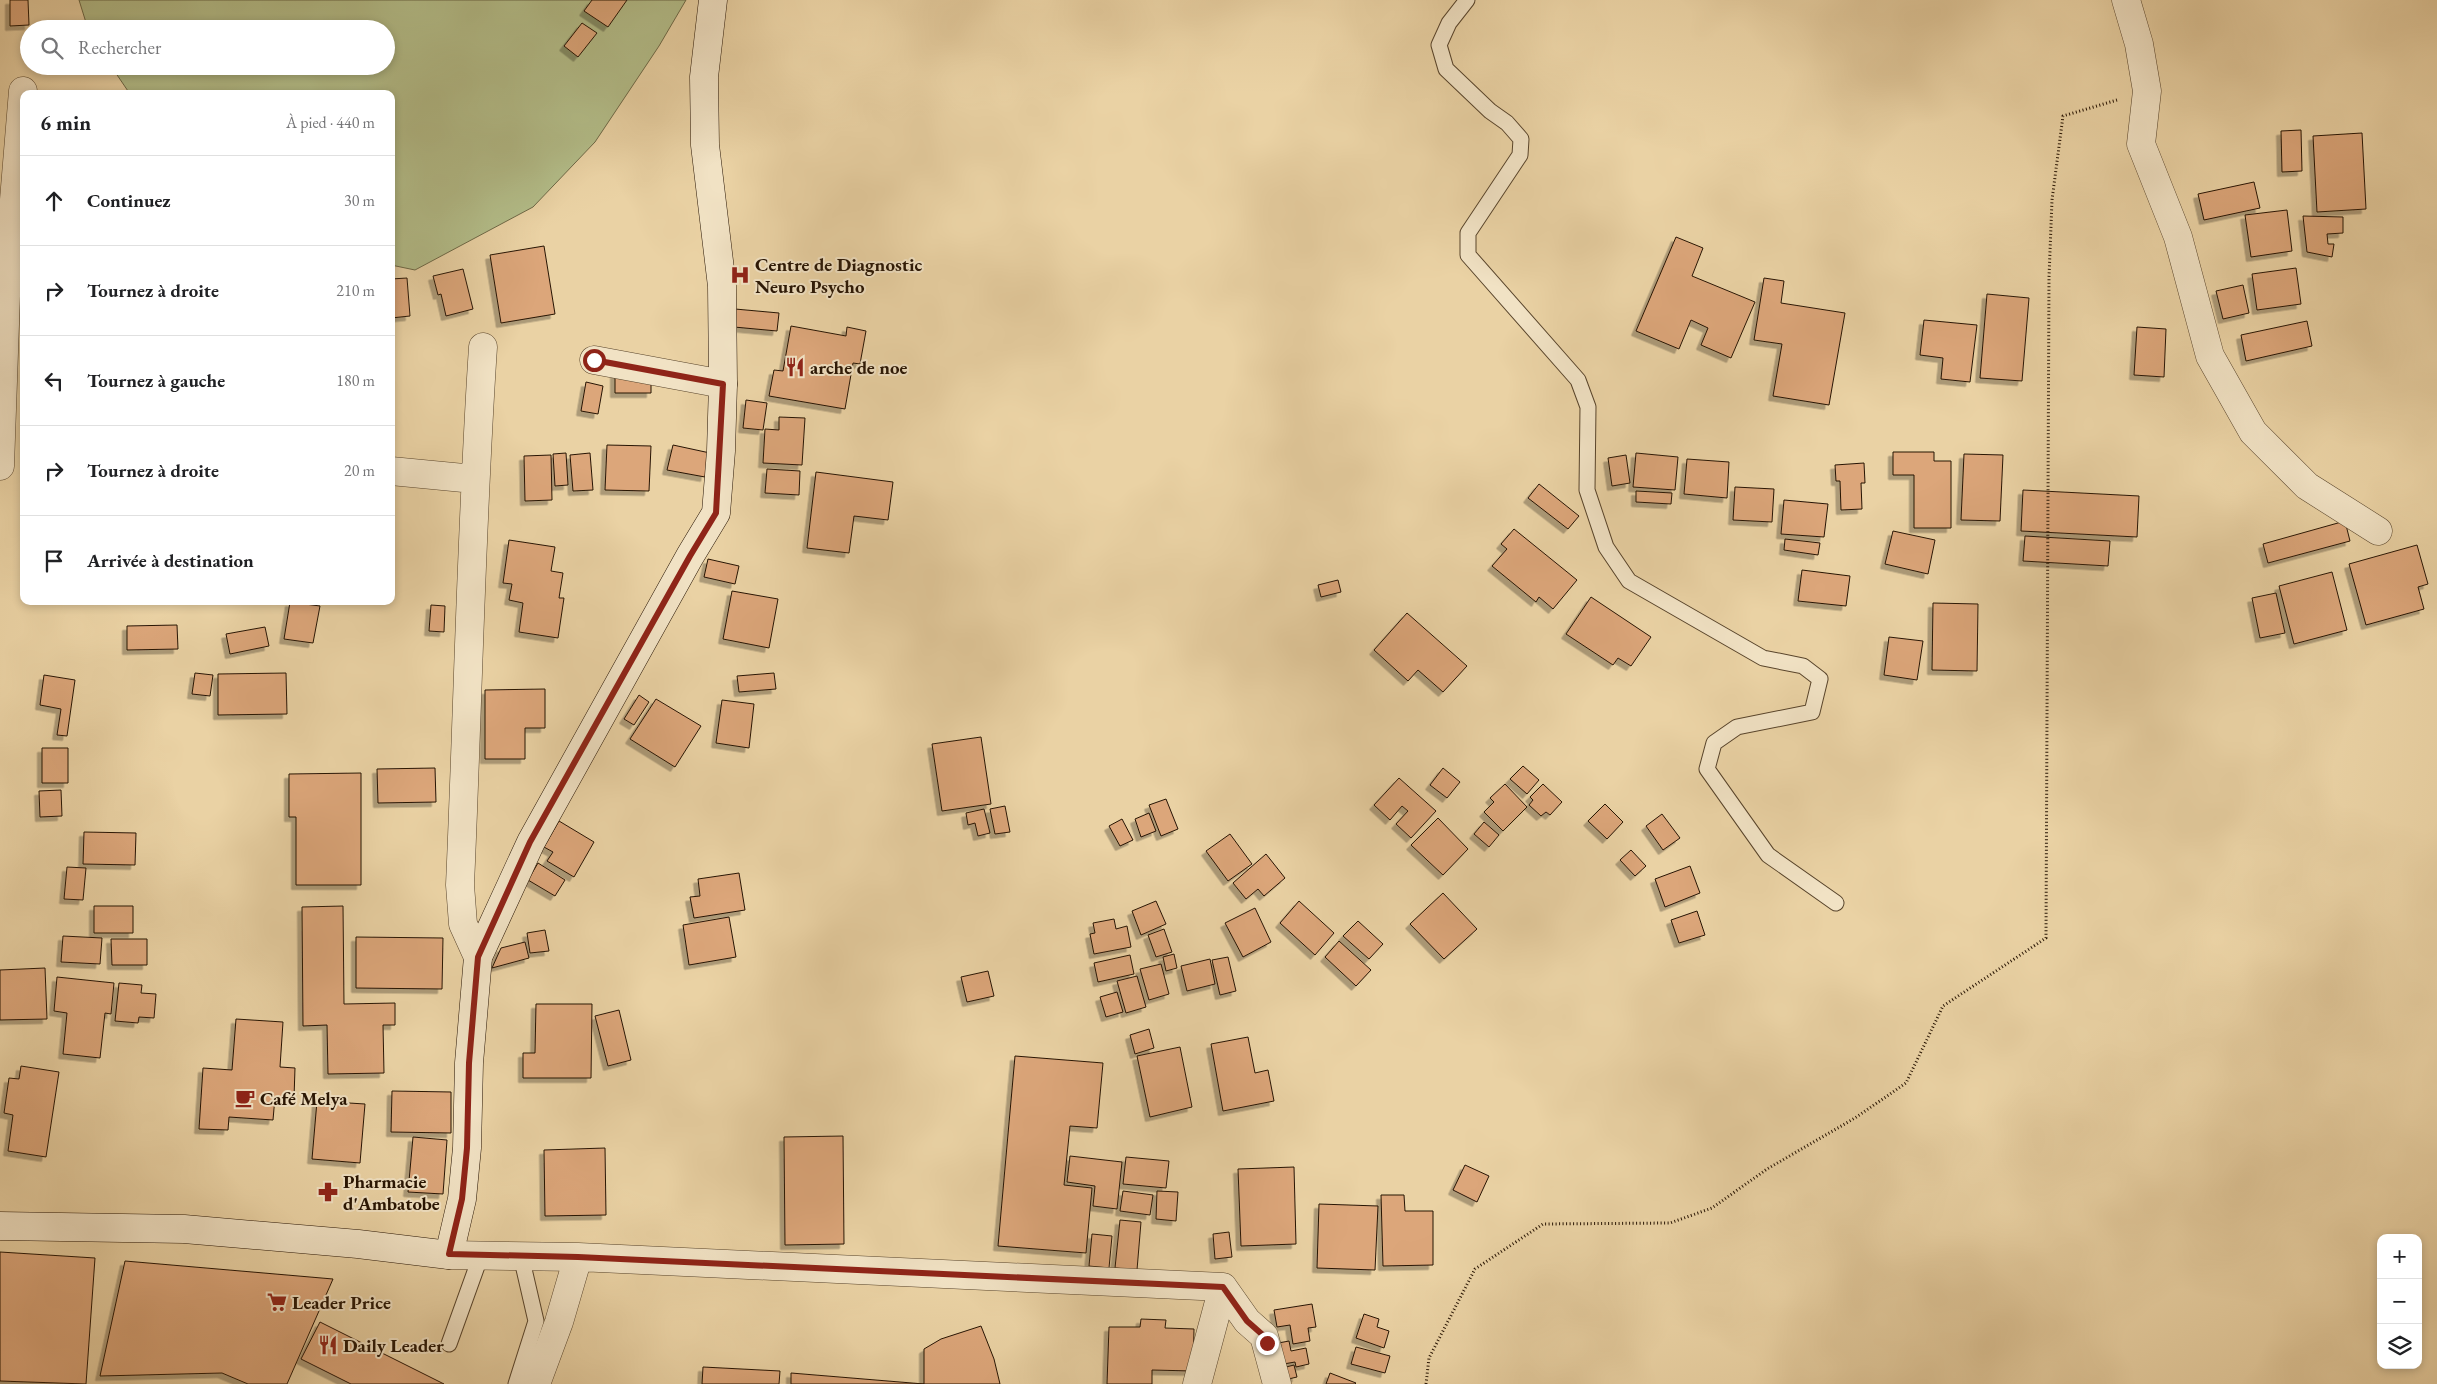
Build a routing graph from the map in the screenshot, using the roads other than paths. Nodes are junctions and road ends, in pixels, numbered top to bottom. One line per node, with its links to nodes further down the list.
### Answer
1 (713, 0): 7 (street)
2 (1467, 0): 12 (lane)
3 (2126, 0): 11 (street)
4 (20, 127): 8 (street)
5 (483, 347): 10 (street)
6 (594, 360): 7 (street)
7 (723, 384): 13 (street)
8 (8, 453)
9 (395, 470): 10 (street)
10 (474, 479): 13 (street)
11 (2378, 531)
12 (1836, 903)
13 (478, 957): 15 (street)
14 (0, 1226): 15 (street)
15 (449, 1254): 16 (street)
16 (481, 1255): 17 (street); 20 (lane)
17 (521, 1256): 18 (street); 21 (lane)
18 (578, 1257): 19 (street); 22 (street)
19 (1223, 1287): 23 (street); 24 (street)
20 (448, 1344)
21 (516, 1384)
22 (536, 1384)
23 (1197, 1384)
24 (1277, 1384)

